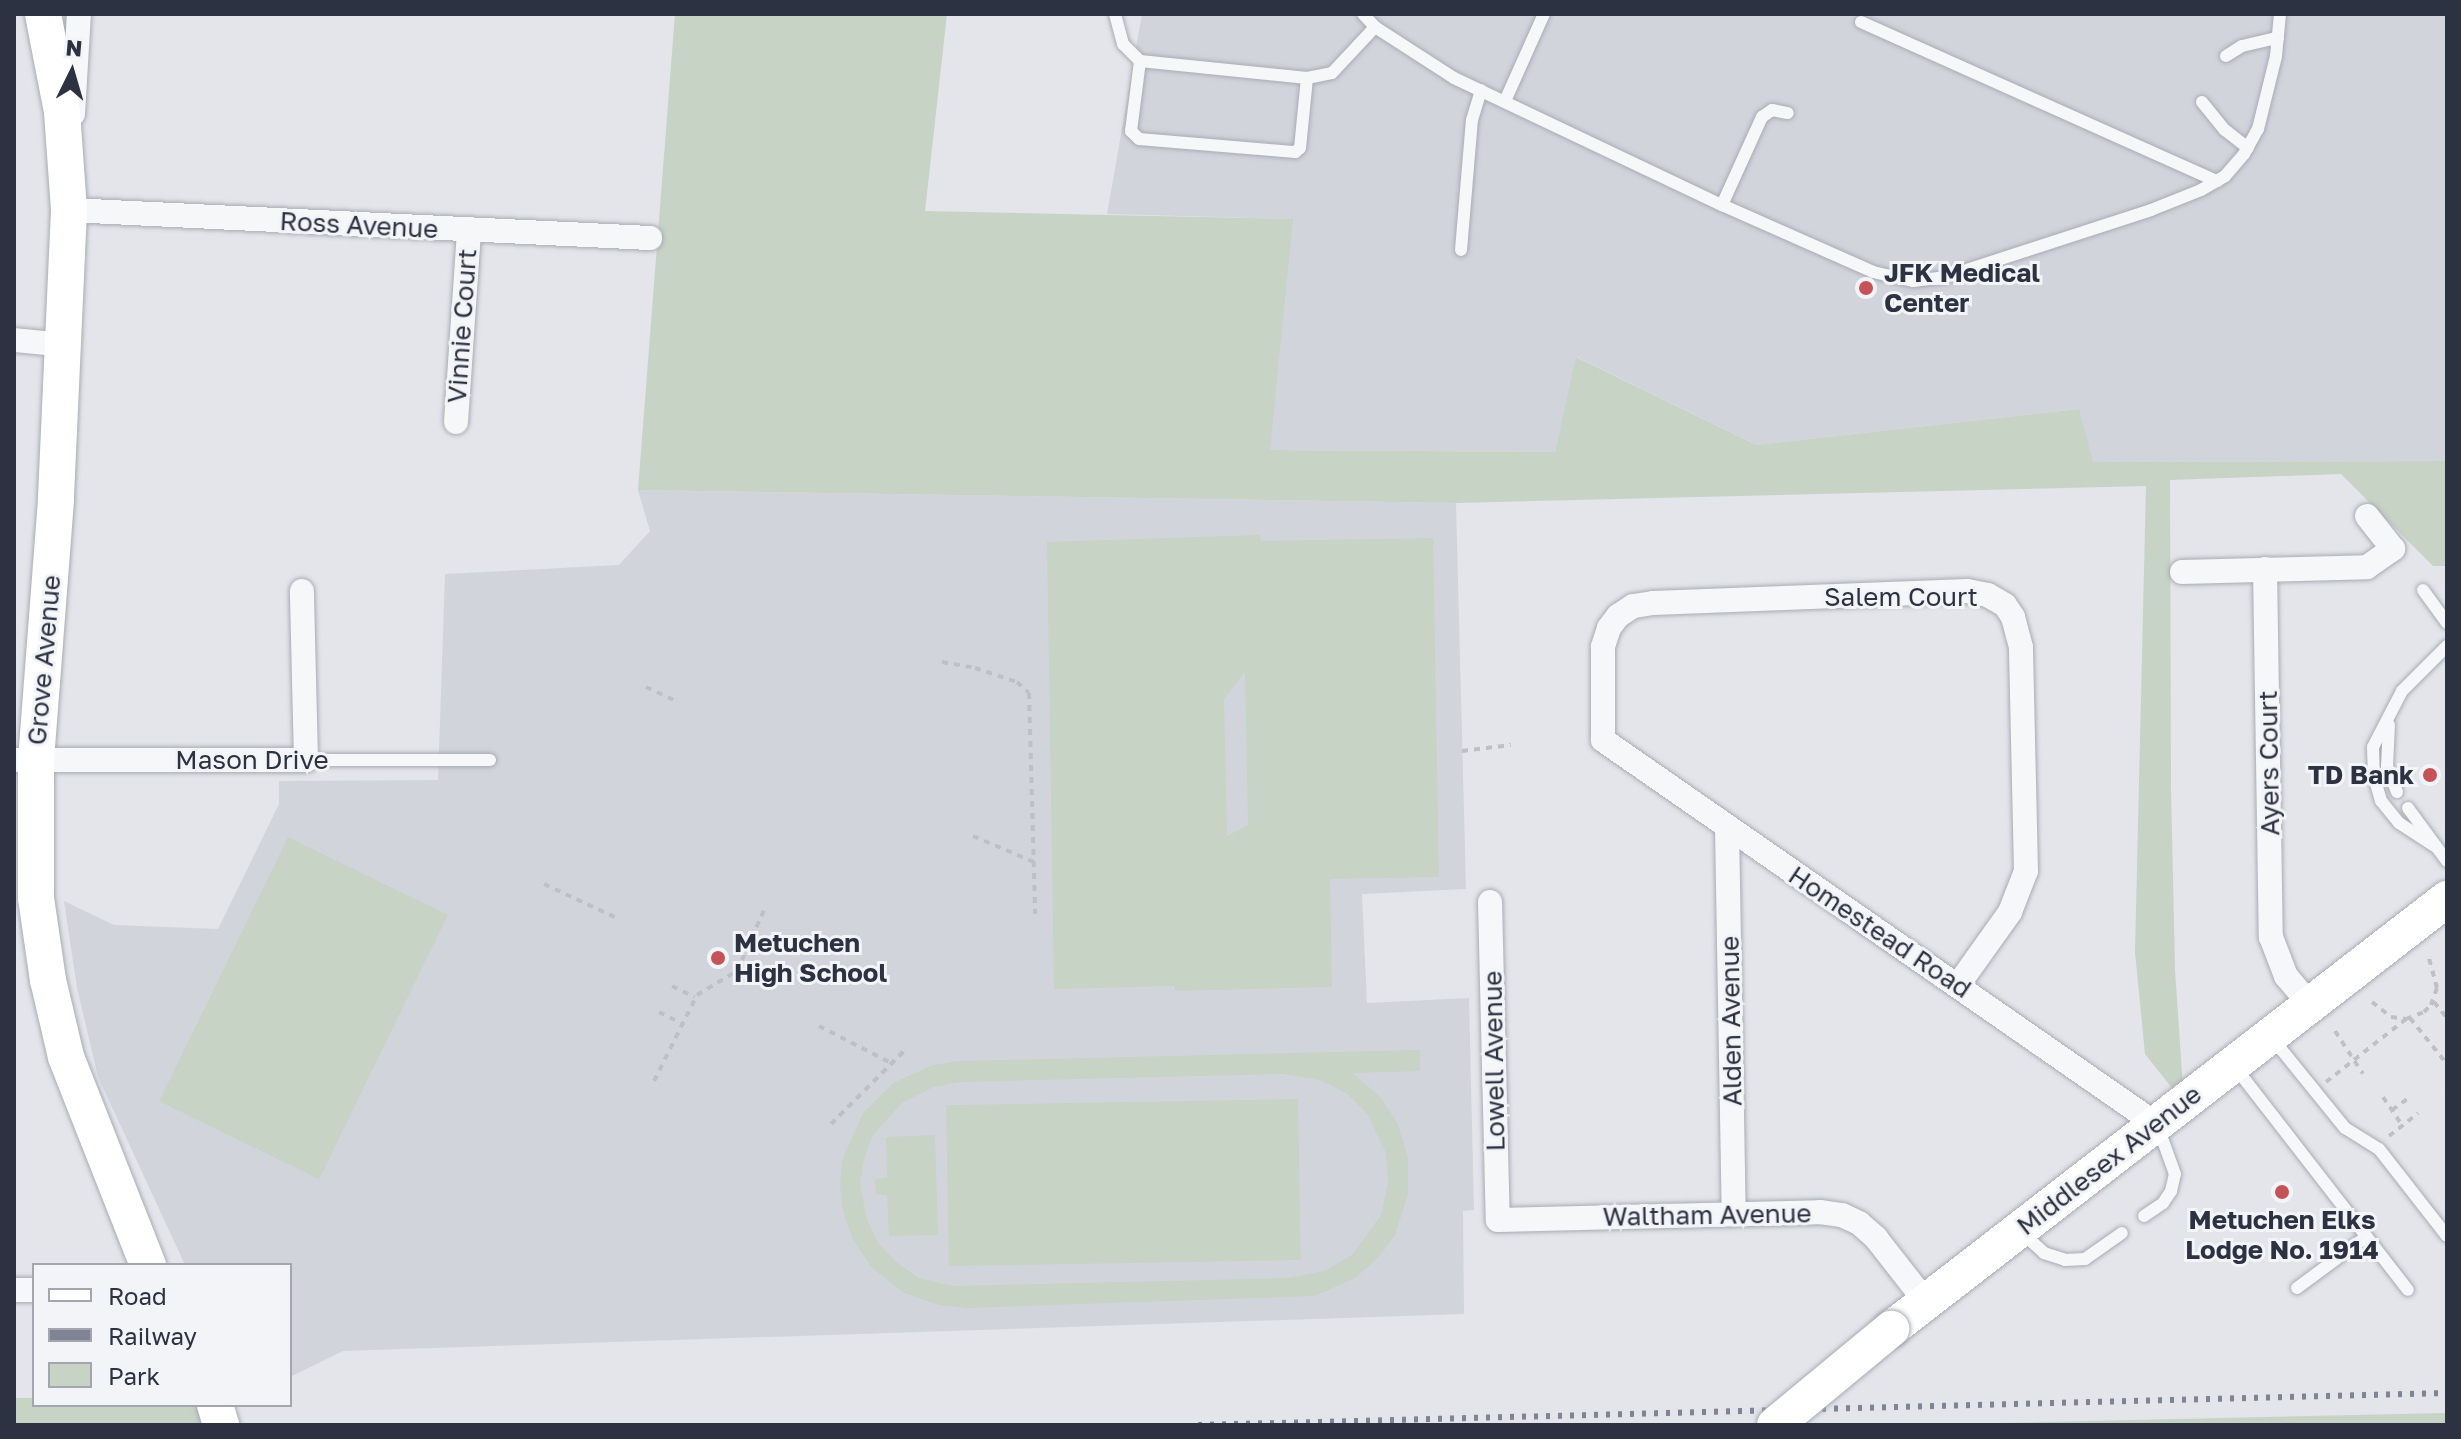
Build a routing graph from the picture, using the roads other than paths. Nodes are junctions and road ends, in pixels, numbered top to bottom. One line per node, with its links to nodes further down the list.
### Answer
1 (43, 14): 19 (street, Grove Avenue)
2 (79, 14): 19 (street, Grove Avenue)
3 (1115, 14): 11 (lane)
4 (1363, 14): 8 (lane)
5 (1544, 14): 14 (lane)
6 (2280, 14): 9 (lane)
7 (1861, 22): 18 (lane)
8 (1375, 27): 12 (lane); 13 (lane)
9 (2278, 38): 10 (lane); 17 (lane)
10 (2226, 56)
11 (1140, 61): 12 (lane); 12 (lane)
12 (1307, 78)
13 (1481, 90): 14 (lane); 23 (lane)
14 (1505, 101): 20 (lane)
15 (2202, 102): 17 (lane)
16 (1788, 113): 20 (lane)
17 (2248, 148): 18 (lane)
18 (2217, 181): 20 (lane)
19 (68, 195): 21 (street, Ross Avenue); 25 (street, Grove Avenue)
20 (1722, 205)
21 (469, 230): 22 (street, Ross Avenue); 26 (street, Vinnie Court)
22 (650, 238)
23 (1461, 250)
24 (14, 340): 25 (street)
25 (66, 345): 36 (street, Grove Avenue)
26 (456, 422)
27 (2367, 516): 28 (street)
28 (2265, 569): 29 (street); 47 (street, Ayers Court)
29 (2182, 572)
30 (2423, 590): 32 (lane)
31 (302, 591): 37 (street)
32 (2447, 623)
33 (2447, 646): 34 (lane)
34 (2392, 710): 39 (lane); 42 (lane)
35 (1603, 740): 41 (street, Homestead Road); 46 (street, Salem Court)
36 (25, 760): 37 (street, Mason Drive); 58 (street, Grove Avenue)
37 (306, 760): 38 (lane, Mason Drive)
38 (490, 760)
39 (2397, 792)
40 (2408, 808): 42 (lane)
41 (1727, 828): 46 (street, Homestead Road); 51 (street, Alden Avenue)
42 (2442, 843): 43 (lane)
43 (2447, 861)
44 (2447, 899): 47 (street, Middlesex Avenue)
45 (1490, 902): 53 (street, Lowell Avenue)
46 (1958, 985): 50 (street, Homestead Road)
47 (2317, 1000): 48 (street, Middlesex Avenue)
48 (2270, 1036): 49 (street, Middlesex Avenue); 56 (lane)
49 (2233, 1065): 50 (street, Middlesex Avenue); 57 (lane)
50 (2156, 1124): 52 (lane); 54 (street, Middlesex Avenue)
51 (1734, 1213): 53 (street, Waltham Avenue); 61 (street, Waltham Avenue)
52 (2144, 1216)
53 (1498, 1220)
54 (2019, 1230): 55 (lane); 61 (street, Middlesex Avenue)
55 (2122, 1233)
56 (2447, 1236)
57 (2366, 1237): 59 (lane); 60 (lane)
58 (147, 1263)
59 (2297, 1288)
60 (2408, 1290)
61 (1926, 1302): 62 (street, Middlesex Avenue, bridge)
62 (1775, 1425)

